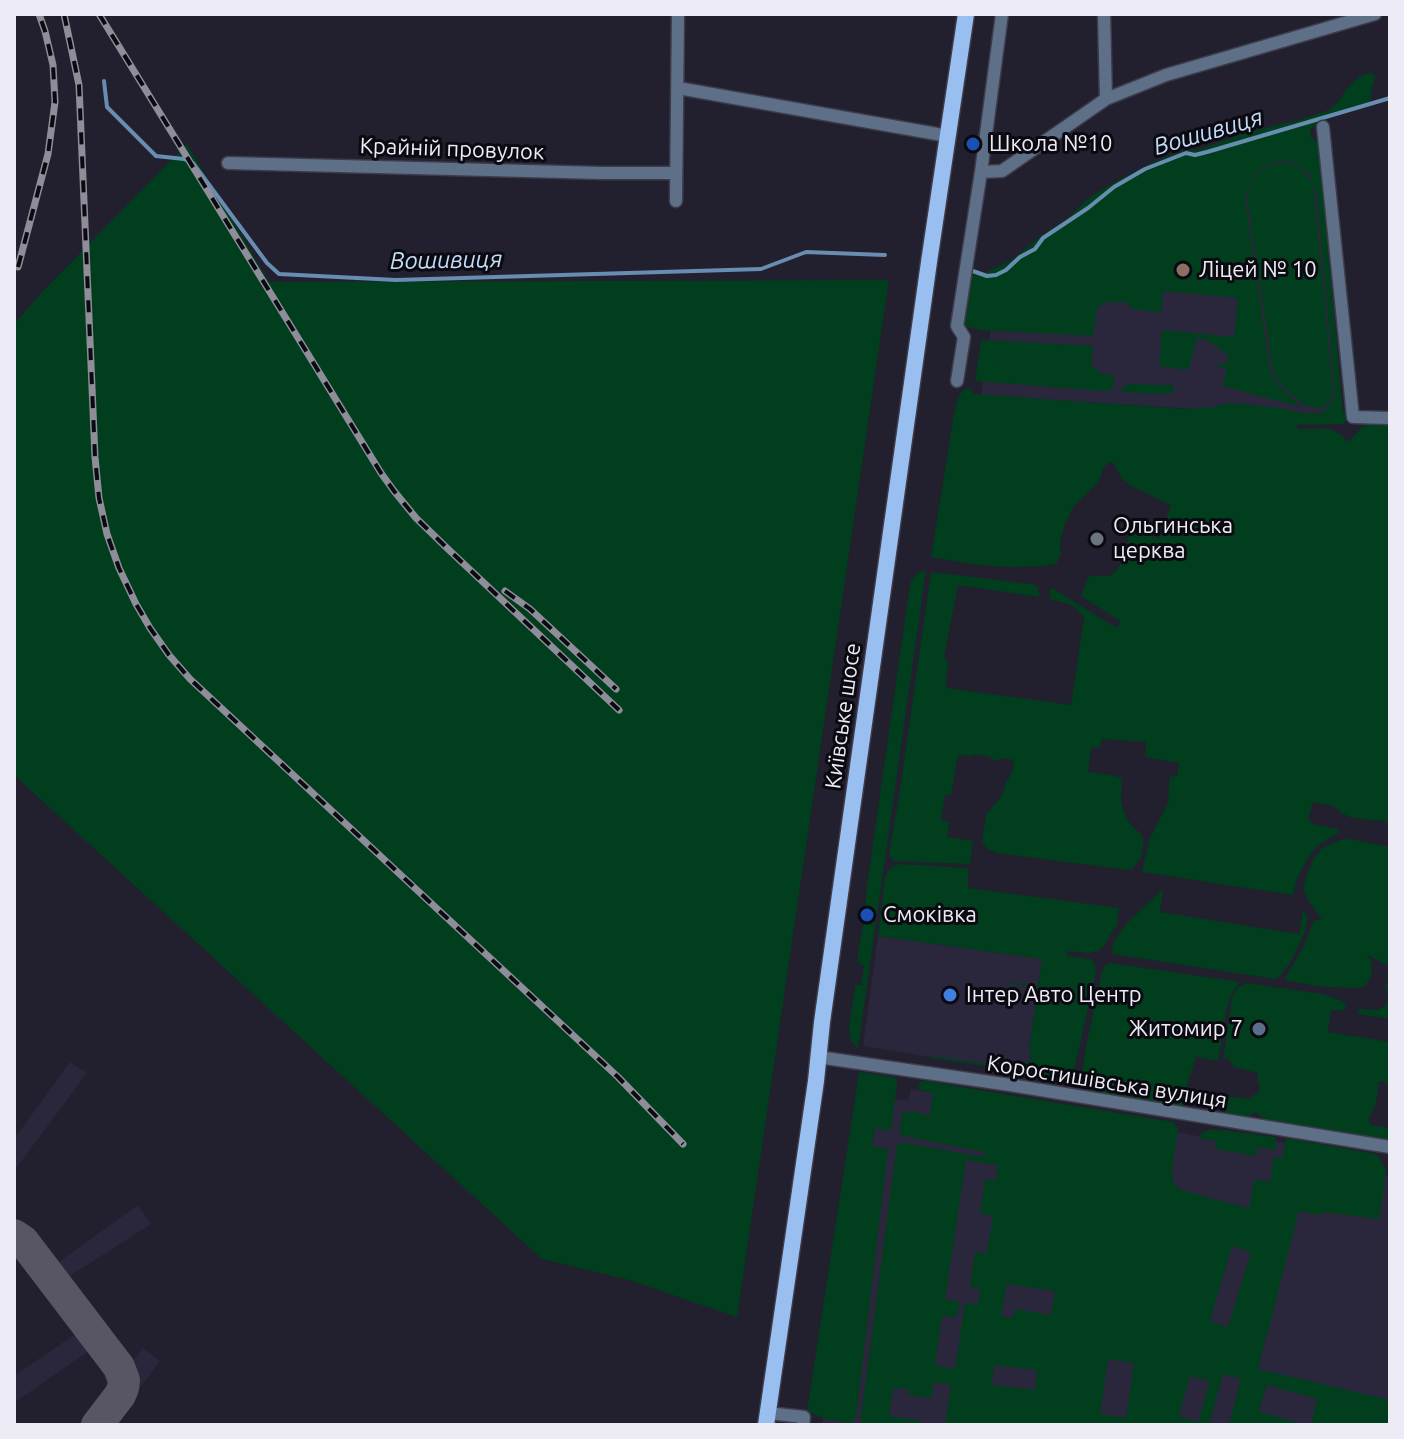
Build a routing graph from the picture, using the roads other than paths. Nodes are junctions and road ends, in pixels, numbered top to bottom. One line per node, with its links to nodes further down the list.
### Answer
1 (678, 14): 6 (street)
2 (966, 14): 9 (main road, Київське шосе)
3 (1002, 14): 11 (street)
4 (1104, 14): 7 (street)
5 (1375, 14): 7 (street)
6 (678, 88): 9 (street); 12 (street)
7 (1106, 99): 11 (street)
8 (1323, 127): 15 (street)
9 (948, 136): 16 (main road, Київське шосе)
10 (228, 163): 12 (street, Крайній провулок)
11 (981, 172): 14 (street)
12 (676, 173): 13 (street)
13 (676, 201)
14 (957, 381)
15 (1390, 418)
16 (818, 1057): 17 (street, Коростишівська вулиця); 18 (main road, Київське шосе)
17 (1390, 1147)
18 (767, 1419): 19 (street)
19 (803, 1425)

